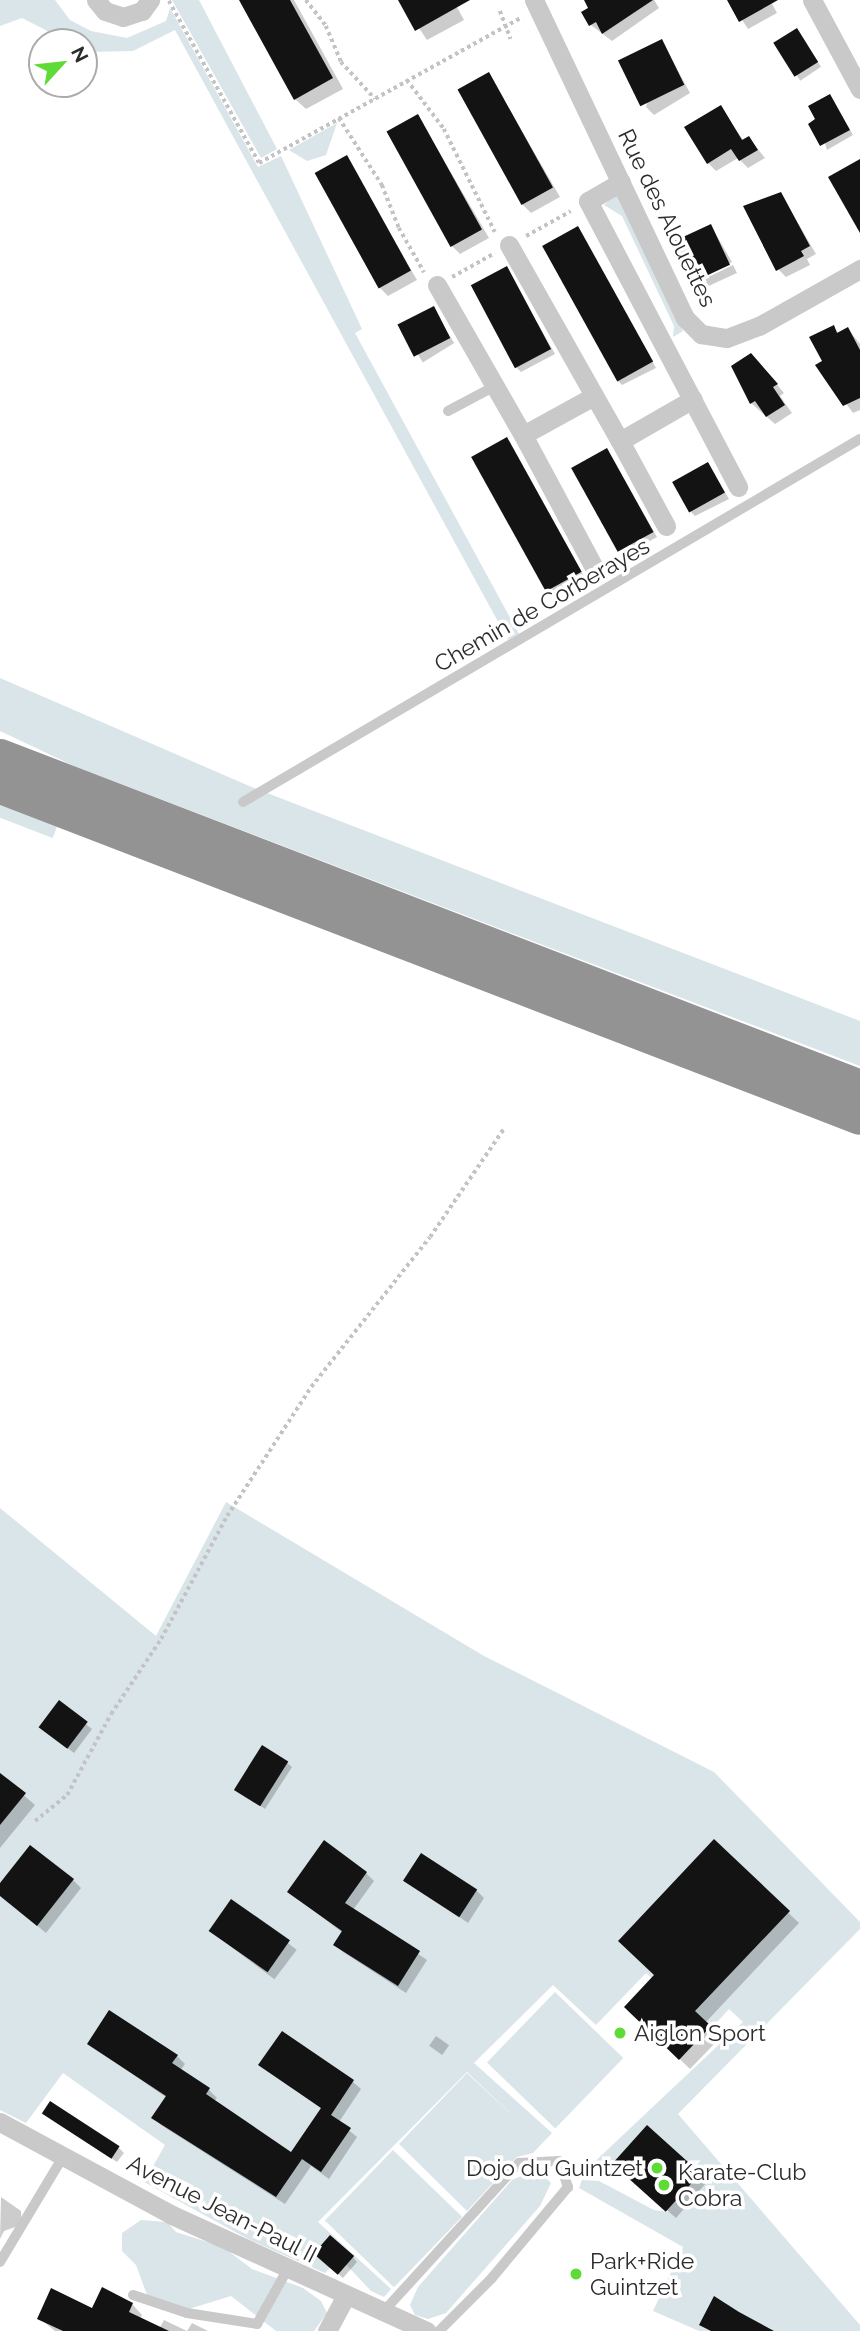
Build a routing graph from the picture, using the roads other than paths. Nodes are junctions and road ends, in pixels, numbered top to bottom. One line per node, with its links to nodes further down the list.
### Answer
1 (96, 0): 2 (street)
2 (150, 0)
3 (812, 0): 5 (street)
4 (536, 4): 6 (street, Rue des Alouettes)
5 (860, 89)
6 (621, 182): 8 (street, Rue des Alouettes); 12 (street)
7 (509, 245): 11 (street)
8 (860, 269)
9 (437, 285): 10 (street)
10 (495, 386): 13 (lane); 14 (street)
11 (594, 396): 14 (street); 16 (street)
12 (693, 399): 16 (street); 17 (street)
13 (448, 411)
14 (523, 435): 19 (street)
15 (860, 439): 22 (lane, Chemin de Corberayes)
16 (620, 441): 18 (street)
17 (738, 487)
18 (666, 526)
19 (595, 569)
20 (0, 756): 23 (highway)
21 (0, 786): 24 (highway)
22 (243, 802)
23 (860, 1087)
24 (860, 1117)
25 (0, 2122): 26 (street, Avenue Jean-Paul II)
26 (64, 2154): 27 (lane); 28 (street, Avenue Jean-Paul II)
27 (0, 2262)
28 (287, 2270): 29 (lane); 30 (street, Avenue Jean-Paul II)
29 (133, 2295)
30 (345, 2297): 31 (street, Avenue Jean-Paul II); 32 (street)
31 (383, 2313): 33 (street, Avenue Jean-Paul II); 34 (lane)
32 (327, 2331)
33 (427, 2331)
34 (439, 2331)

